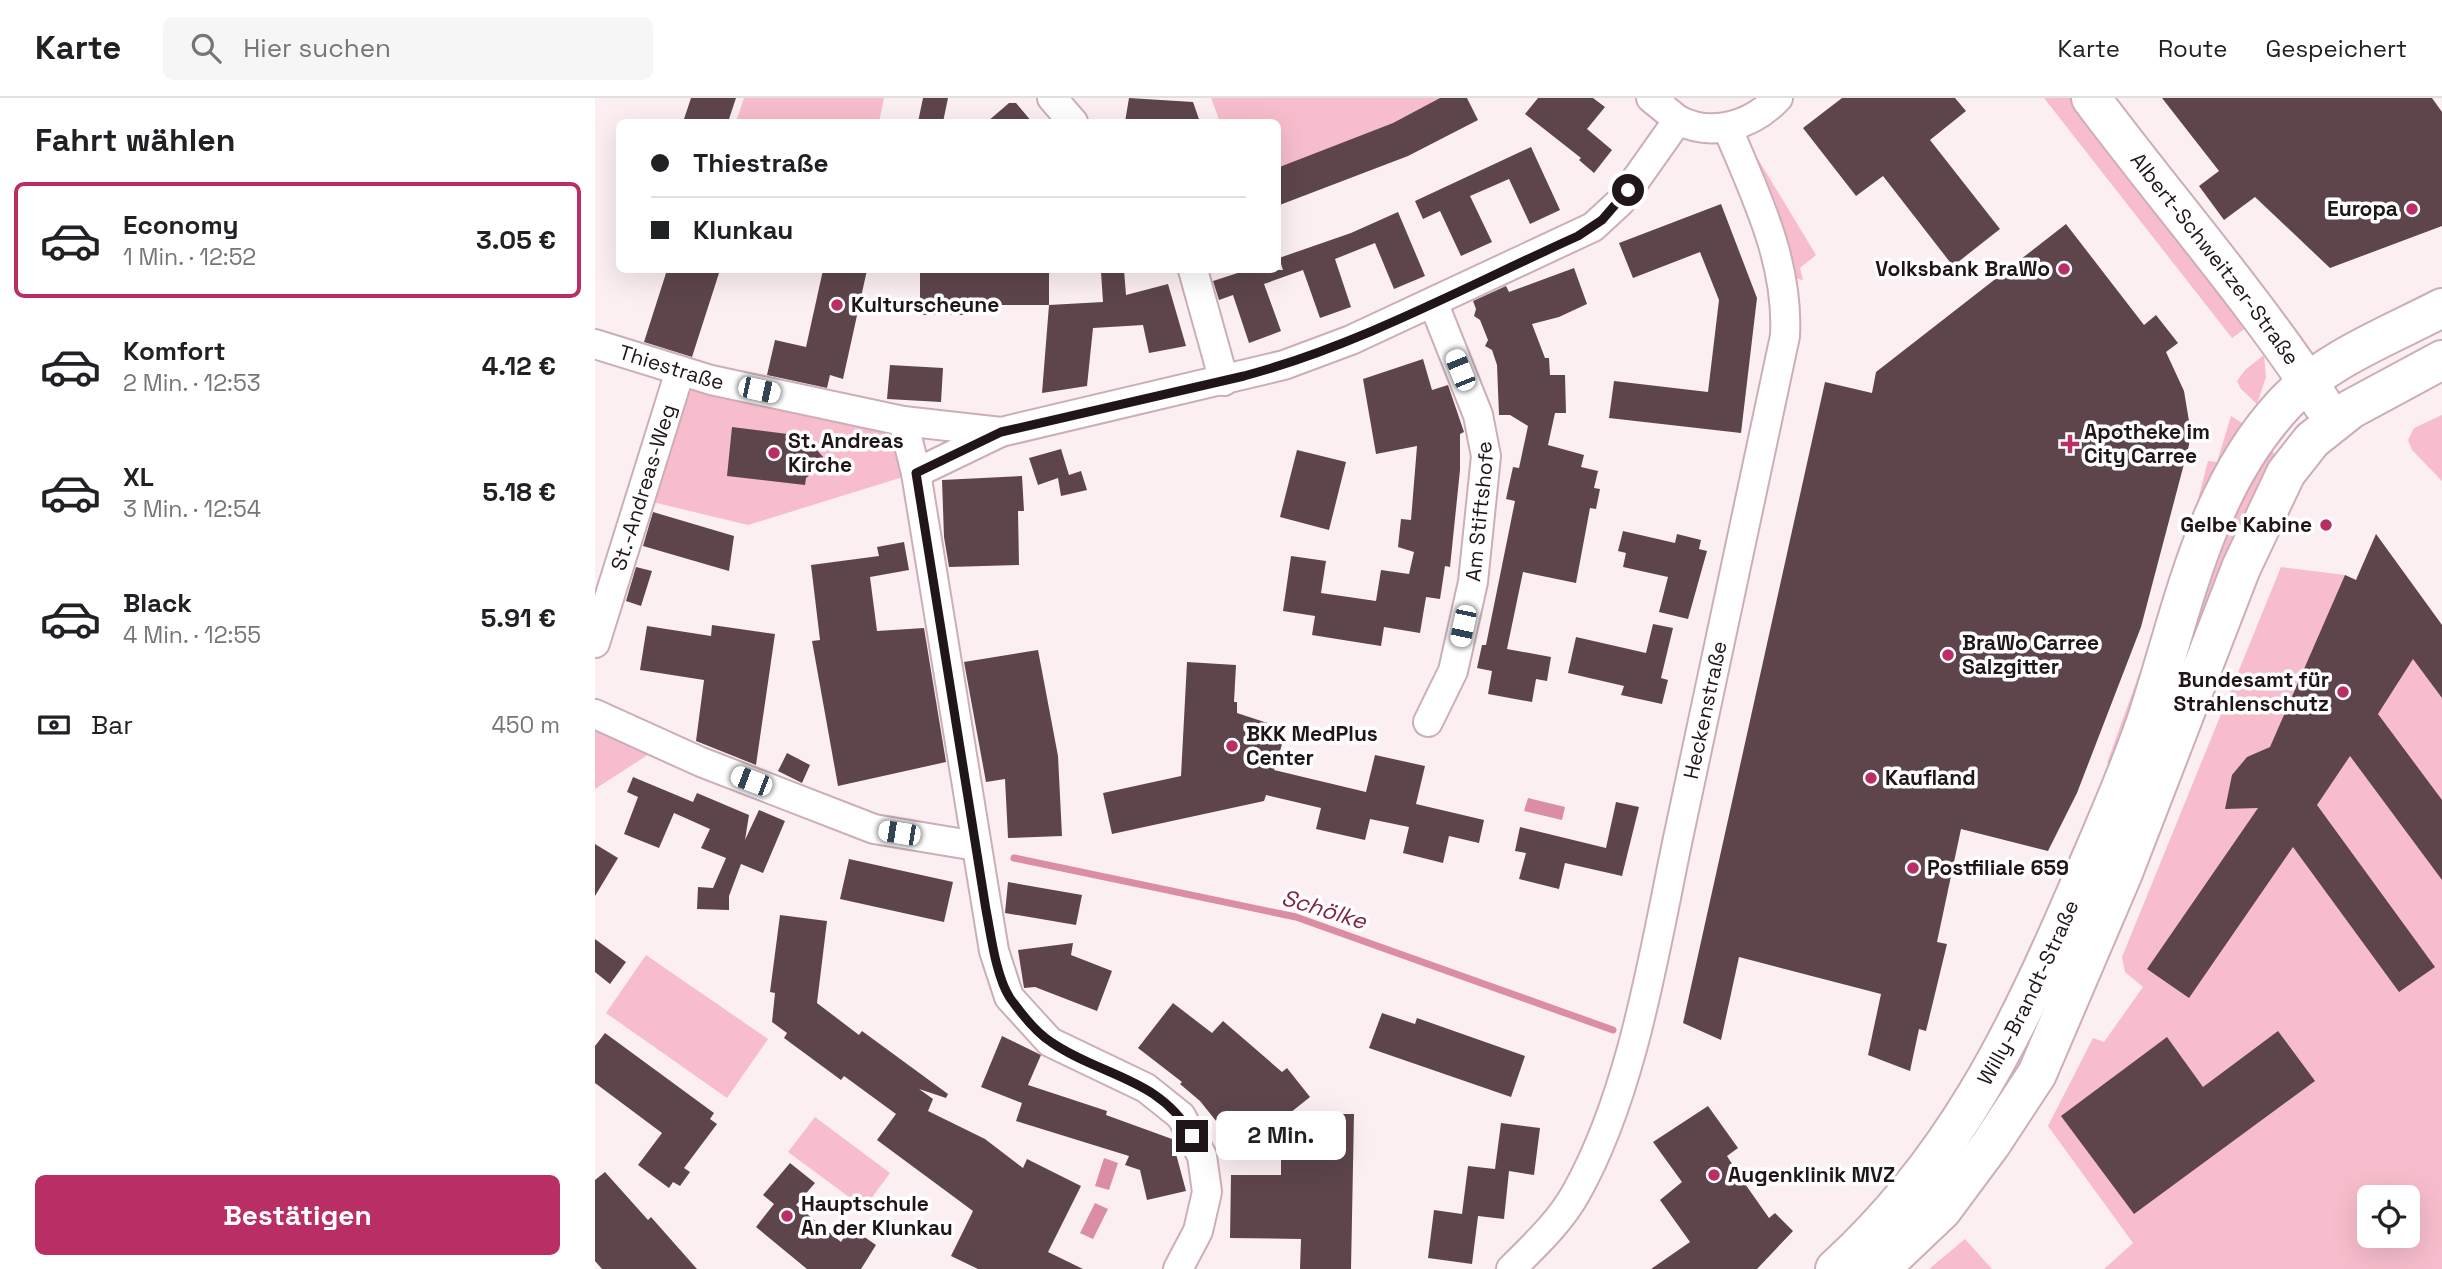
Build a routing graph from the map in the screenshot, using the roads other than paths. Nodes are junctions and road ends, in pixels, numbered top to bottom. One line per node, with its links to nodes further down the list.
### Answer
1 (1052, 98): 5 (street)
2 (1651, 98): 6 (street)
3 (1778, 98): 7 (street)
4 (2091, 98): 15 (street, Albert-Schweitzer-Straße)
5 (1070, 119)
6 (1678, 120): 7 (street); 9 (street, Thiestraße)
7 (1727, 127): 25 (street, Heckenstraße)
8 (1194, 273): 14 (street)
9 (1433, 302): 14 (street, Thiestraße); 22 (street, Am Stiftshofe)
10 (2442, 309): 15 (street, Willy-Brandt-Straße)
11 (595, 344): 13 (street, Thiestraße)
12 (2442, 360): 17 (street, Willy-Brandt-Straße)
13 (680, 371): 16 (street, Thiestraße); 20 (street, St.-Andreas-Weg)
14 (1224, 381): 18 (street, Thiestraße)
15 (2308, 383): 17 (street, Albert-Schweitzer-Straße); 26 (street, Willy-Brandt-Straße)
16 (903, 421): 18 (street, Thiestraße); 19 (street)
17 (2333, 422): 27 (street, Willy-Brandt-Straße)
18 (1001, 432): 19 (street)
19 (916, 473): 23 (street)
20 (595, 642)
21 (595, 714): 23 (street)
22 (1428, 722)
23 (976, 846): 24 (street)
24 (1178, 1269)
25 (1511, 1269)
26 (1835, 1269)
27 (1880, 1269)

